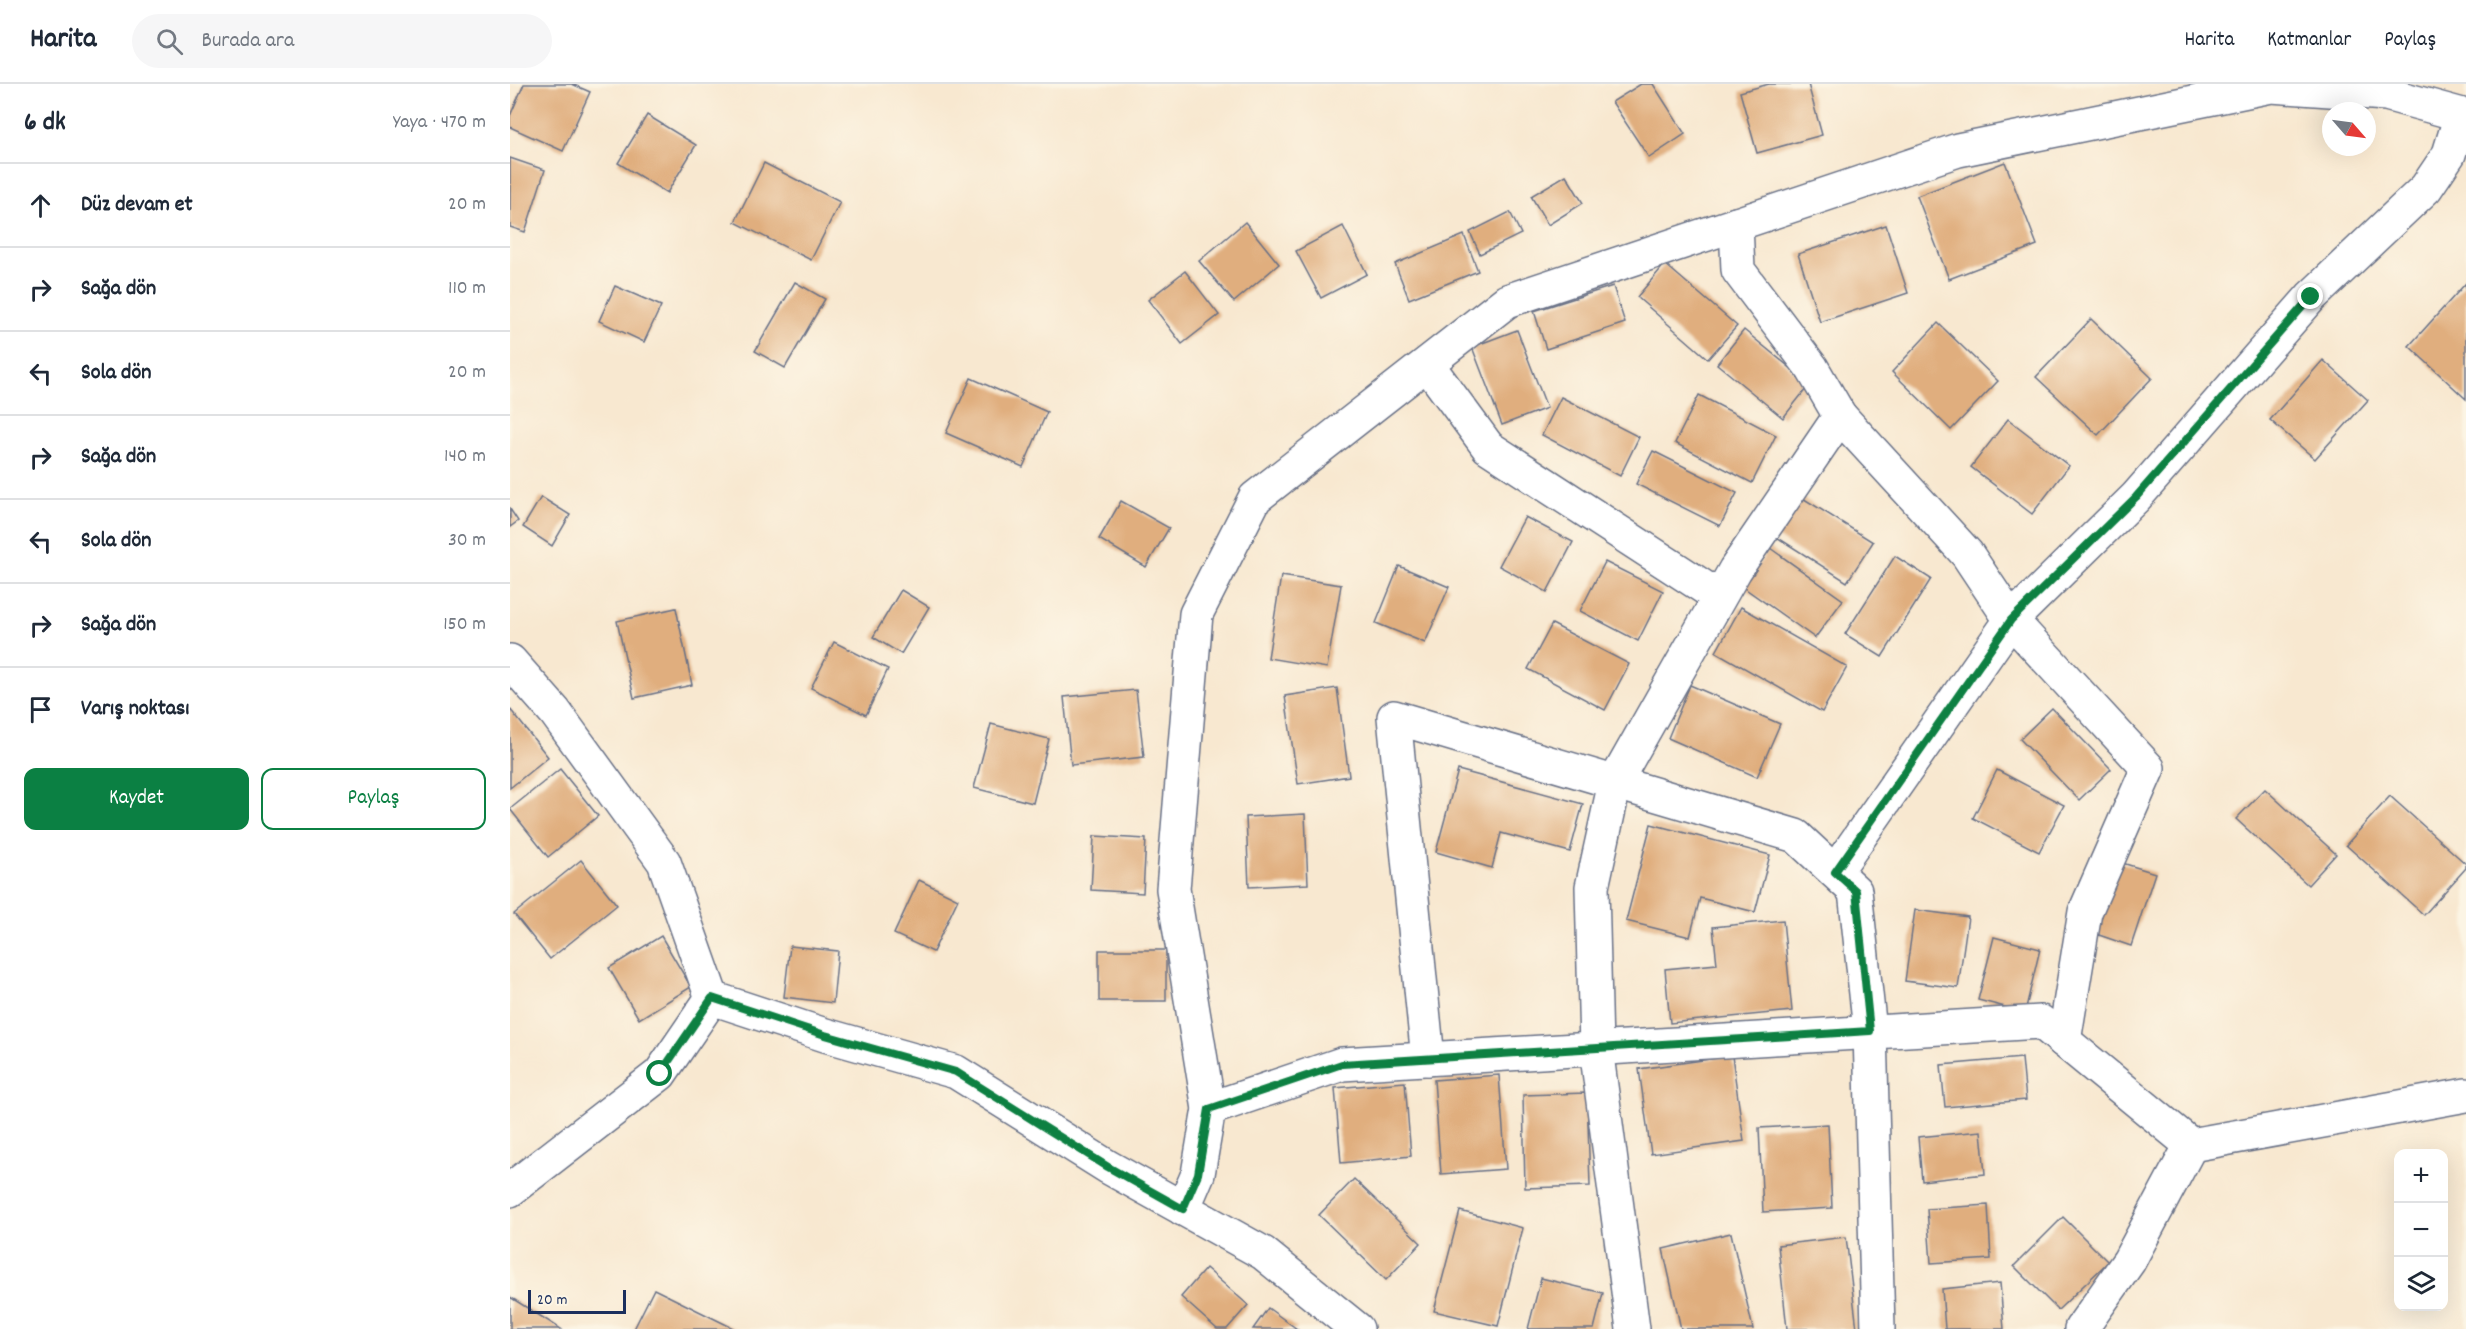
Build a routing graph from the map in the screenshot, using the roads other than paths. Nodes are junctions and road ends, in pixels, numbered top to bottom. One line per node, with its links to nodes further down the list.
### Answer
1 (2379, 89): 2 (street); 3 (street)
2 (2463, 115): 7 (street)
3 (1736, 224): 4 (street); 5 (street)
4 (1426, 363): 6 (street); 17 (street)
5 (1840, 416): 6 (street); 7 (street)
6 (1719, 597): 9 (street)
7 (2011, 620): 10 (street); 13 (street)
8 (510, 661): 11 (street)
9 (1615, 782): 10 (street); 14 (street); 15 (street)
10 (1835, 872): 12 (street)
11 (712, 998): 19 (street); 20 (street)
12 (1870, 1031): 13 (street); 14 (street); 24 (street)
13 (2064, 1041): 18 (street)
14 (1596, 1048): 15 (street); 23 (street)
15 (1428, 1059): 17 (street)
16 (2466, 1095): 18 (street)
17 (1209, 1109): 20 (street)
18 (2191, 1145): 21 (street)
19 (510, 1190)
20 (1183, 1209): 22 (street)
21 (2087, 1325)
22 (1357, 1329)
23 (1633, 1329)
24 (1878, 1329)

